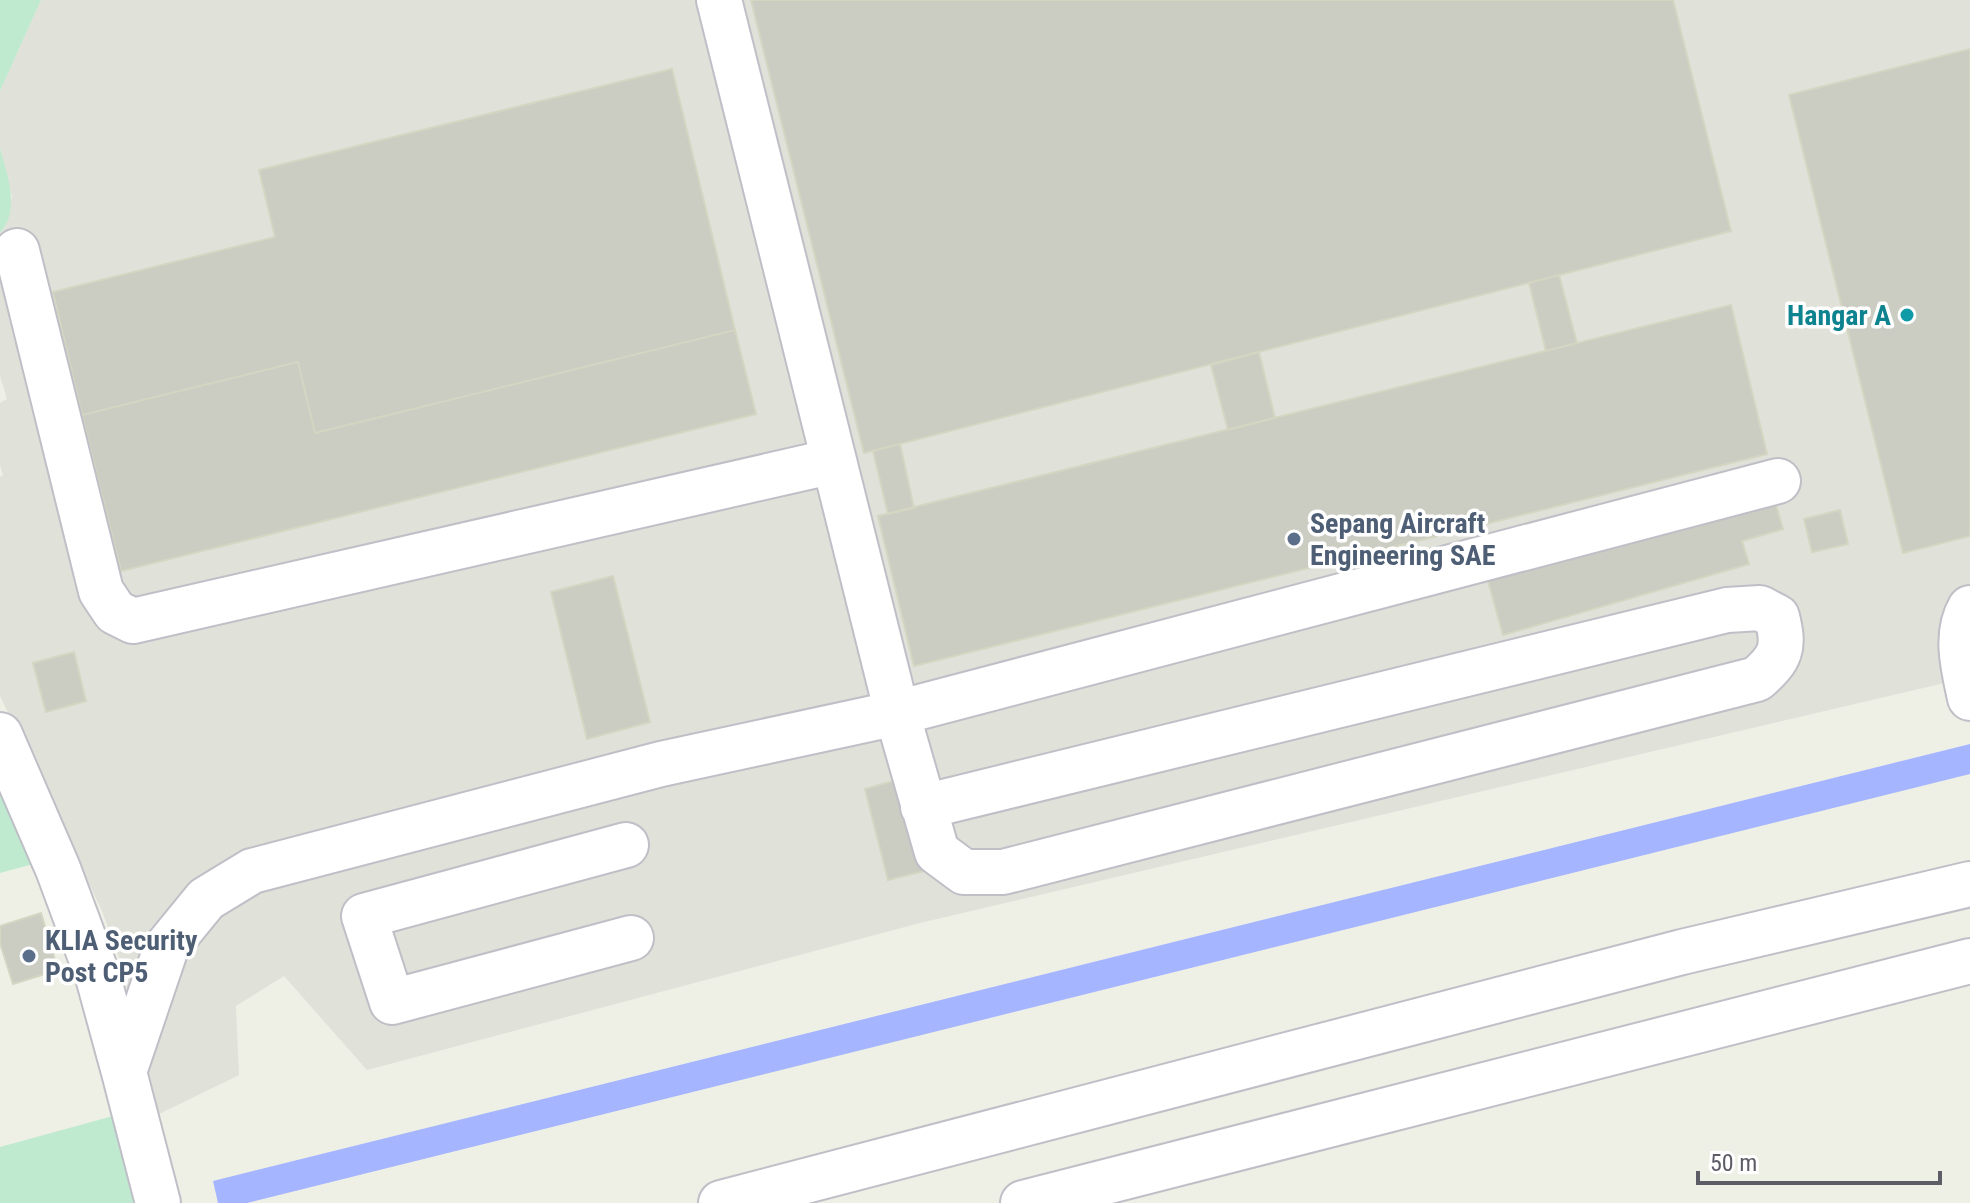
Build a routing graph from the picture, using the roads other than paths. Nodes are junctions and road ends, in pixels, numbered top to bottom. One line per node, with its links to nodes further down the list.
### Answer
1 (719, 0): 3 (lane)
2 (17, 251): 3 (lane)
3 (834, 461): 7 (lane)
4 (1778, 481): 7 (lane)
5 (1970, 608): 6 (lane)
6 (1967, 671)
7 (897, 713): 9 (lane); 14 (lane)
8 (0, 735): 14 (lane)
9 (923, 807): 9 (lane)
10 (626, 845): 12 (lane)
11 (1970, 884): 16 (lane)
12 (631, 938)
13 (1970, 961): 17 (lane)
14 (124, 1072): 15 (lane)
15 (158, 1203)
16 (721, 1203)
17 (1023, 1203)

